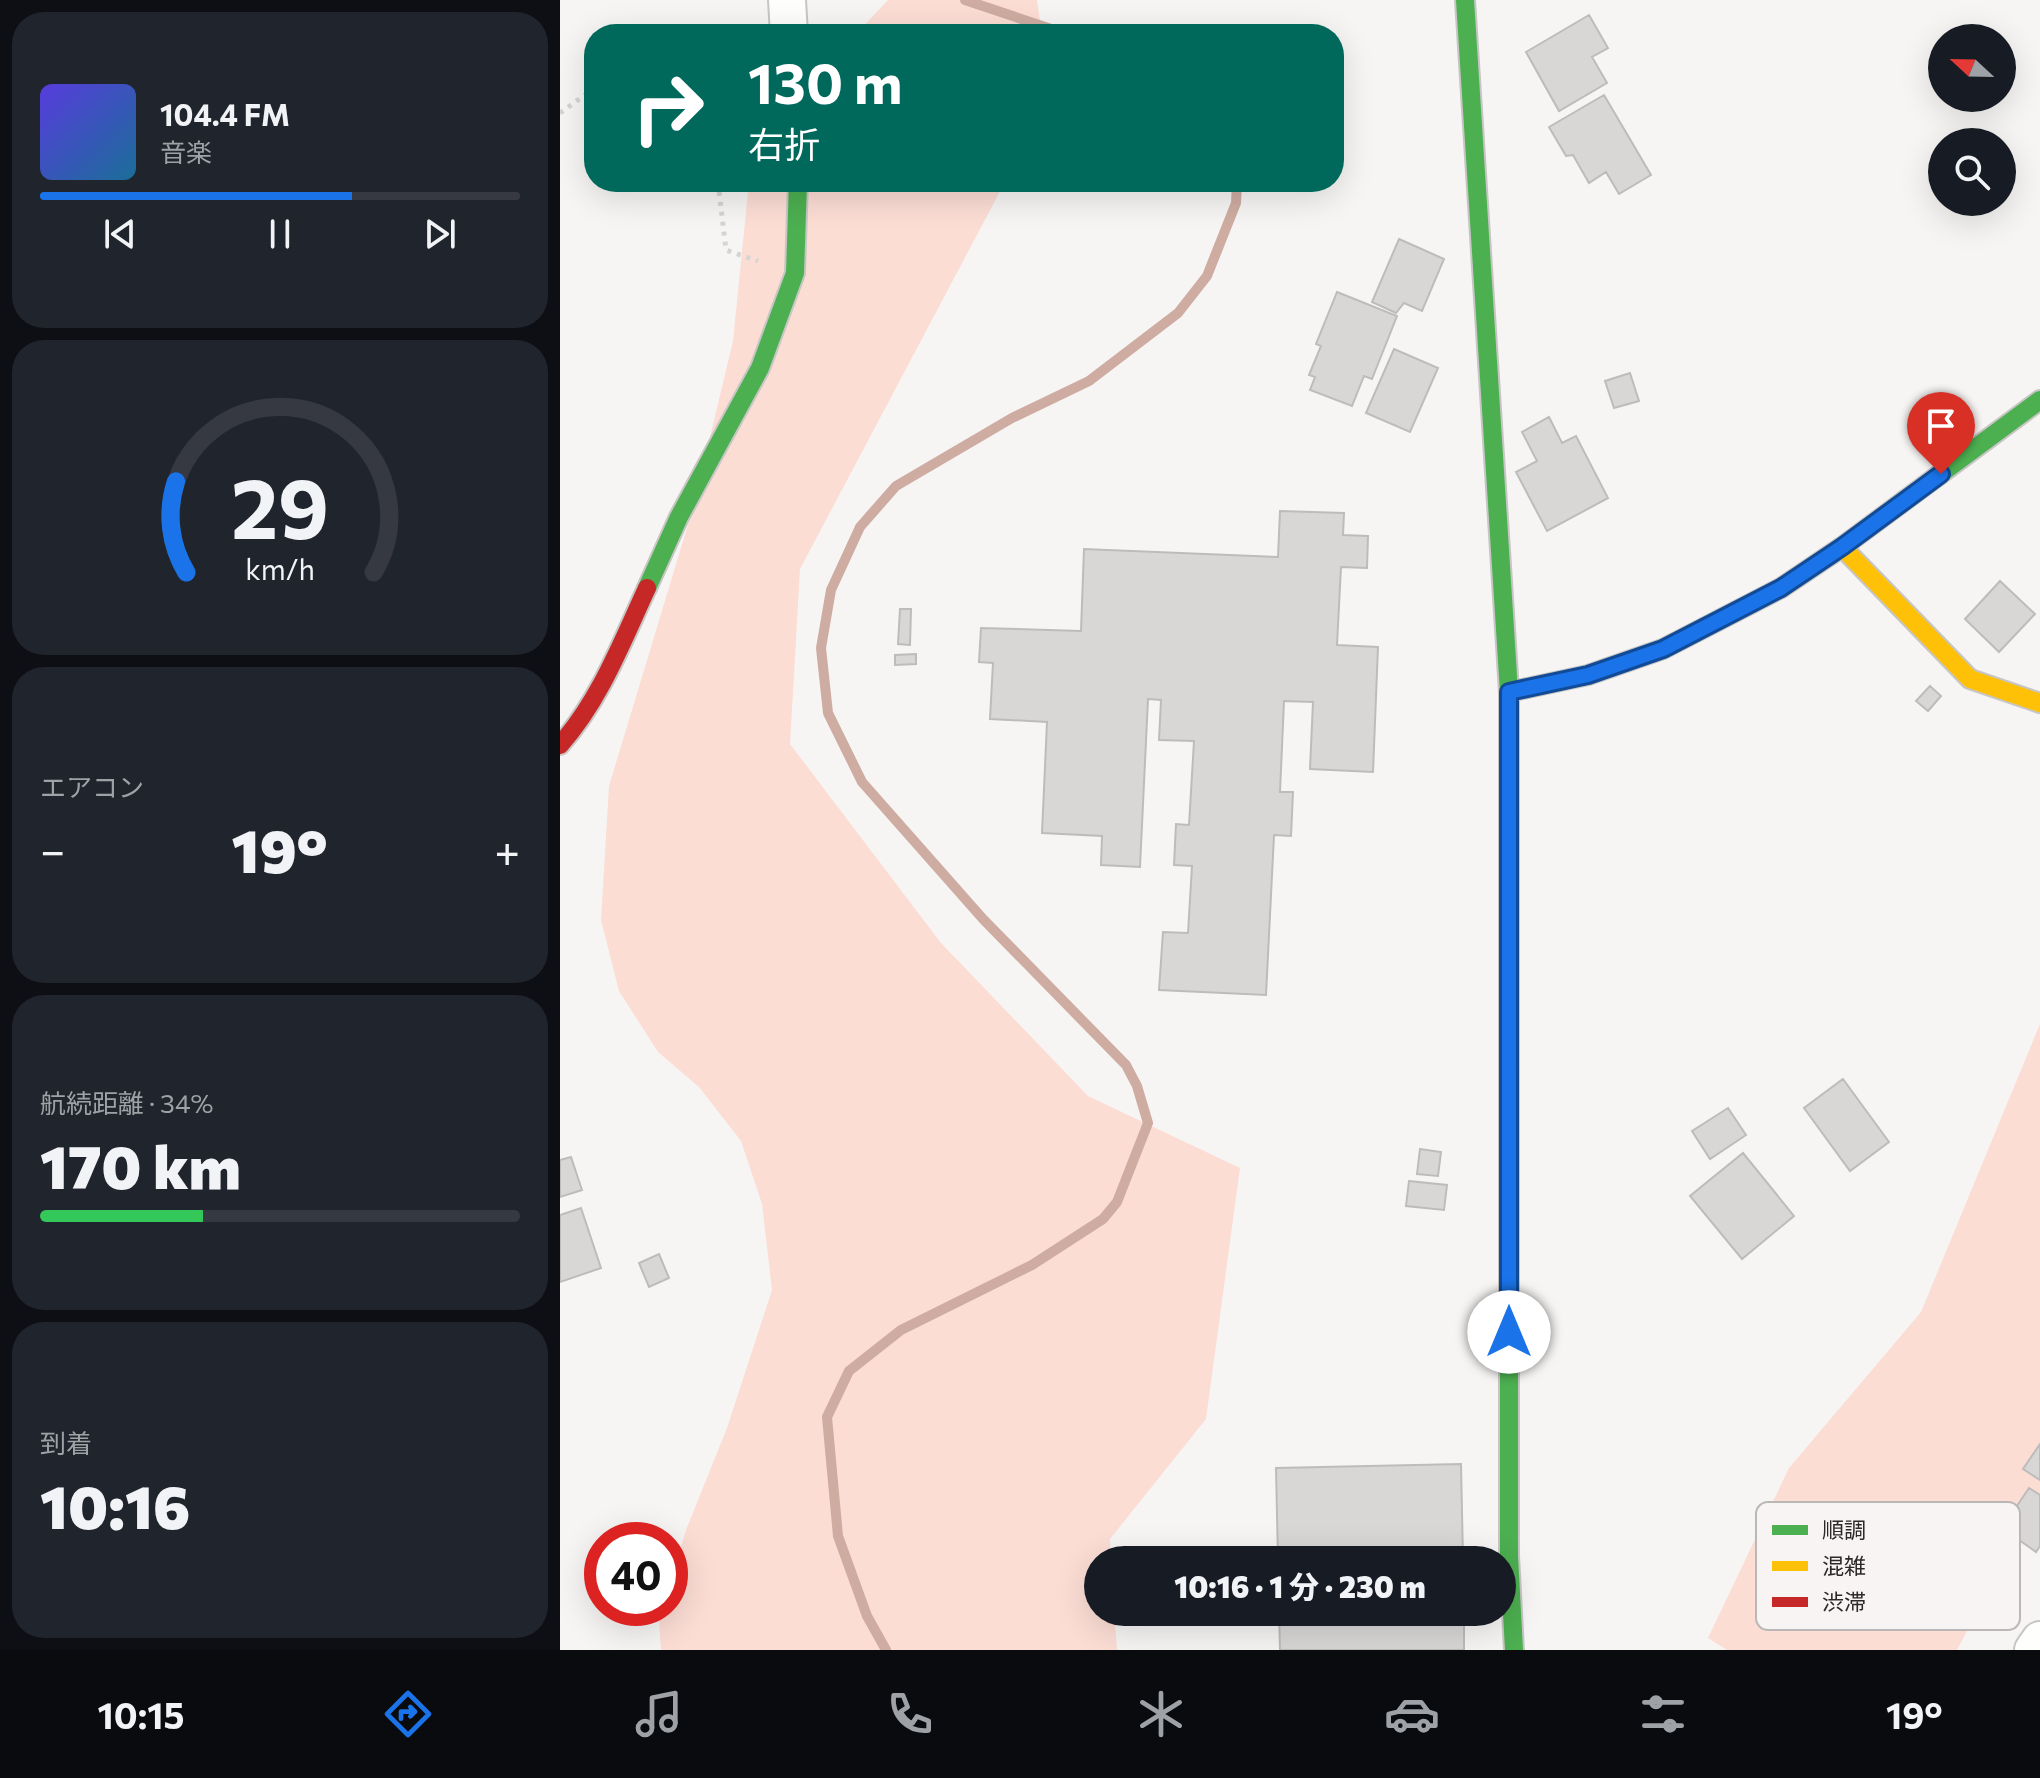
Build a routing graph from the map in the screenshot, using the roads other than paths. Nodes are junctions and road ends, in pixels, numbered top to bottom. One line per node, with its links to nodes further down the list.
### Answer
1 (787, 0): 3 (street)
2 (1465, 0): 7 (street)
3 (788, 24)
4 (798, 192): 9 (street)
5 (2040, 400): 6 (street)
6 (1842, 547): 7 (street); 8 (street)
7 (1509, 692): 11 (street)
8 (2040, 703)
9 (560, 745)
10 (2040, 1640): 12 (street)
11 (1514, 1650)
12 (2033, 1650)

